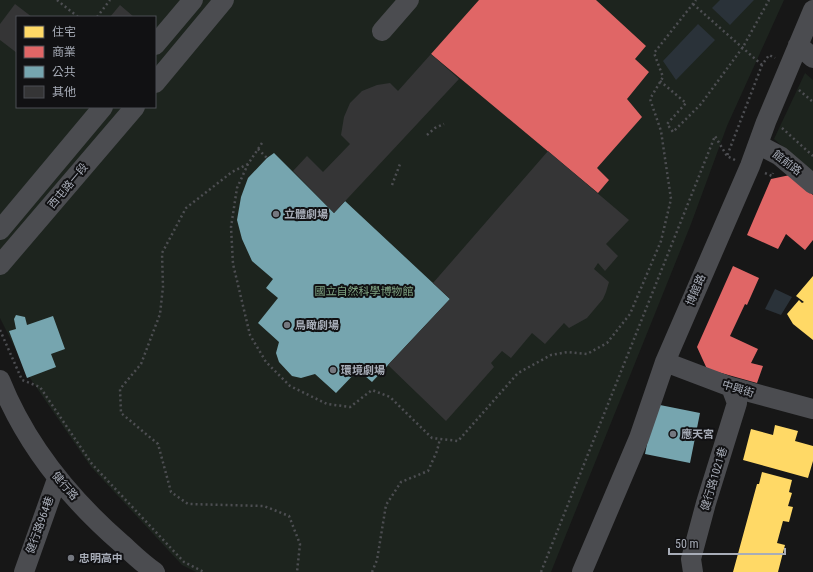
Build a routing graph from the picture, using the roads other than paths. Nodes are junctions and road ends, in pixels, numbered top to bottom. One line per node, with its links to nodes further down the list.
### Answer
1 (193, 0): 6 (street)
2 (224, 0): 9 (street)
3 (409, 0): 5 (street)
4 (813, 10): 7 (street, 博館路)
5 (382, 31)
6 (156, 44)
7 (798, 45): 8 (street); 12 (street, 博館路)
8 (813, 58)
9 (156, 83)
10 (102, 108): 14 (street)
11 (134, 108): 15 (street, 西屯路一段)
12 (759, 145): 13 (street, 館前路); 16 (street, 博館路)
13 (813, 184)
14 (0, 230)
15 (0, 265)
16 (665, 362): 18 (street, 中興街); 23 (street, 博館路)
17 (0, 380): 20 (street, 健行路)
18 (731, 387): 19 (street, 中興街); 24 (street, 健行路1021巷)
19 (813, 409)
20 (57, 479): 21 (street, 健行路964巷); 22 (street, 健行路)
21 (24, 572)
22 (154, 572)
23 (582, 572)
24 (693, 572)

